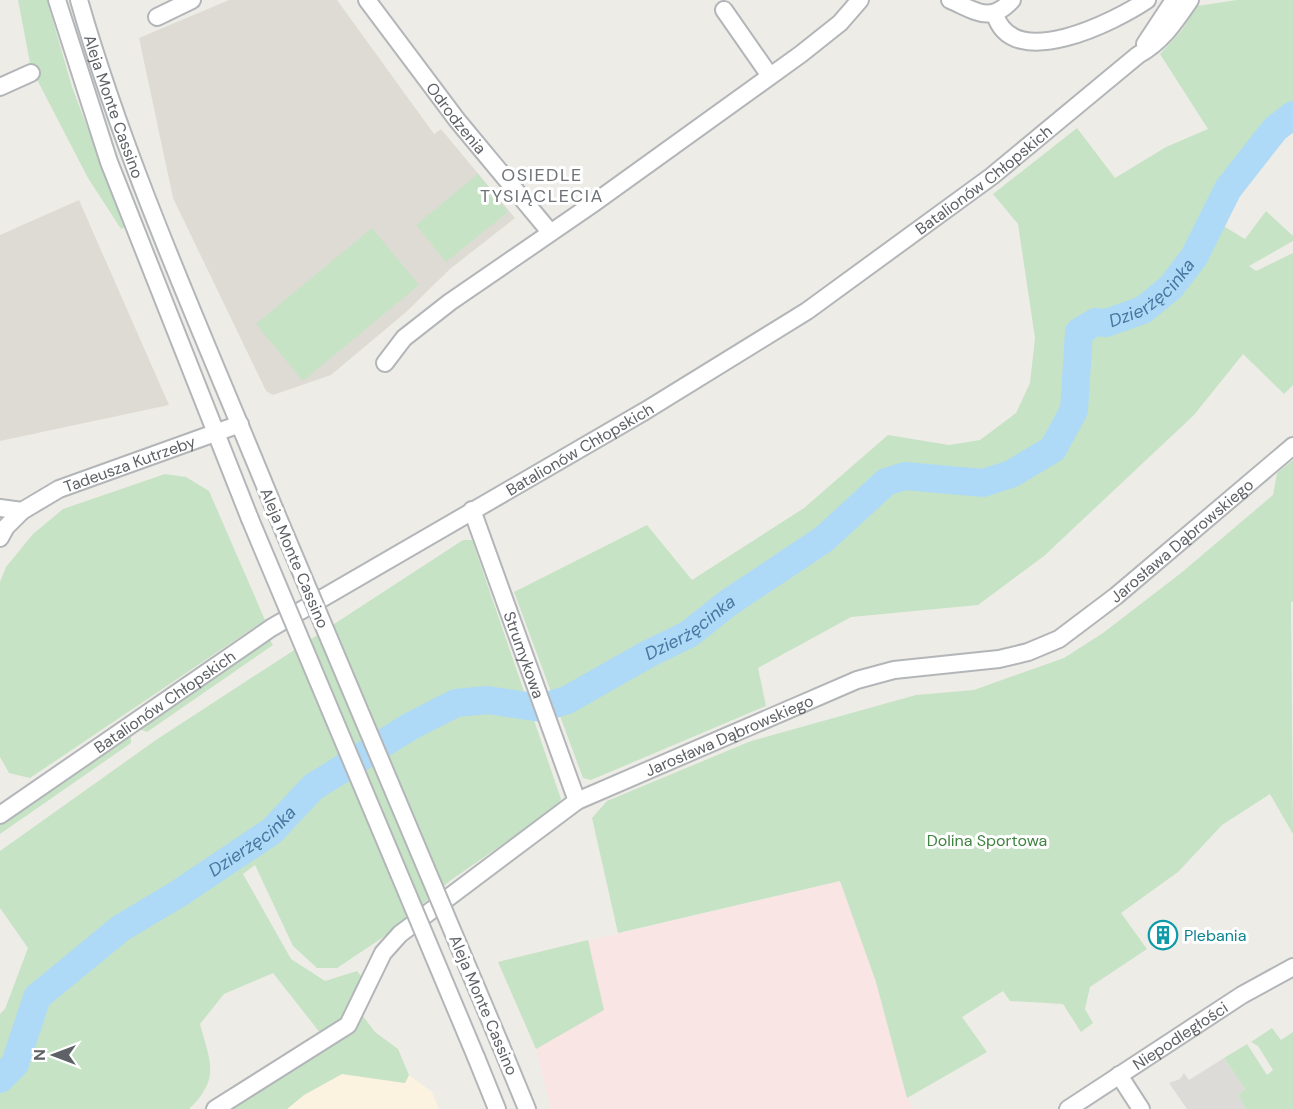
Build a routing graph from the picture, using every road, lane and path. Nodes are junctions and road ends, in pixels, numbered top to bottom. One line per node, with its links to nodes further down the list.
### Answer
1 (57, 0): 21 (street, Aleja Monte Cassino)
2 (79, 0): 20 (street, Aleja Monte Cassino)
3 (192, 0): 11 (street)
4 (367, 0): 18 (street, Odrodzenia)
5 (860, 0): 16 (street)
6 (950, 0): 13 (street)
7 (1012, 0): 13 (street)
8 (1147, 0): 13 (street)
9 (1174, 0): 14 (street, Batalionów Chłopskich)
10 (1190, 0): 14 (street, Batalionów Chłopskich)
11 (161, 9)
12 (724, 10): 16 (street)
13 (995, 14)
14 (1138, 55): 24 (street, Batalionów Chłopskich)
15 (31, 73): 17 (street)
16 (770, 76): 18 (street)
17 (0, 87)
18 (550, 232): 19 (street)
19 (385, 363)
20 (240, 424): 21 (street, Tadeusza Kutrzeby); 33 (street, Aleja Monte Cassino, bridge)
21 (215, 432): 25 (street, Tadeusza Kutrzeby); 32 (street, Aleja Monte Cassino, bridge)
22 (1293, 446): 27 (street, Jarosława Dąbrowskiego)
23 (0, 508): 25 (street)
24 (472, 510): 27 (street, Strumykowa); 28 (street, Batalionów Chłopskich)
25 (22, 511): 26 (street, Tadeusza Kutrzeby)
26 (0, 538)
27 (577, 801): 31 (street, Jarosława Dąbrowskiego)
28 (1, 811)
29 (1293, 967): 30 (street, Niepodległości)
30 (1119, 1075): 34 (street, Niepodległości); 35 (street)
31 (215, 1109)
32 (497, 1109)
33 (527, 1109)
34 (1068, 1109)
35 (1141, 1109)

